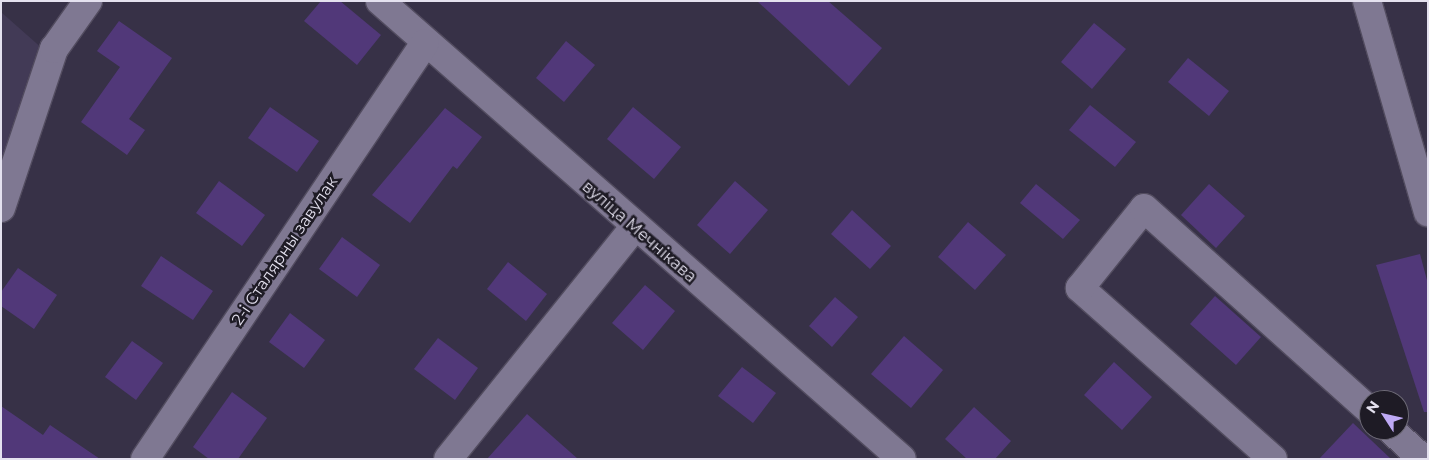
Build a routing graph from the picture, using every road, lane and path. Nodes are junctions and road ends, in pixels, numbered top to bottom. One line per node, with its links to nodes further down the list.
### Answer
1 (88, 1): 5 (street)
2 (380, 1): 4 (street, вуліца Мечнікава)
3 (1367, 2): 6 (street)
4 (425, 43): 7 (street, вуліца Мечнікава); 10 (street, 2-і Сталярны завулак)
5 (1, 208)
6 (1428, 212)
7 (634, 228): 11 (street); 12 (street, вуліца Мечнікава)
8 (1359, 401): 13 (street)
9 (1402, 440): 14 (street)
10 (145, 459)
11 (448, 459)
12 (902, 459)
13 (1273, 459)
14 (1423, 459)

